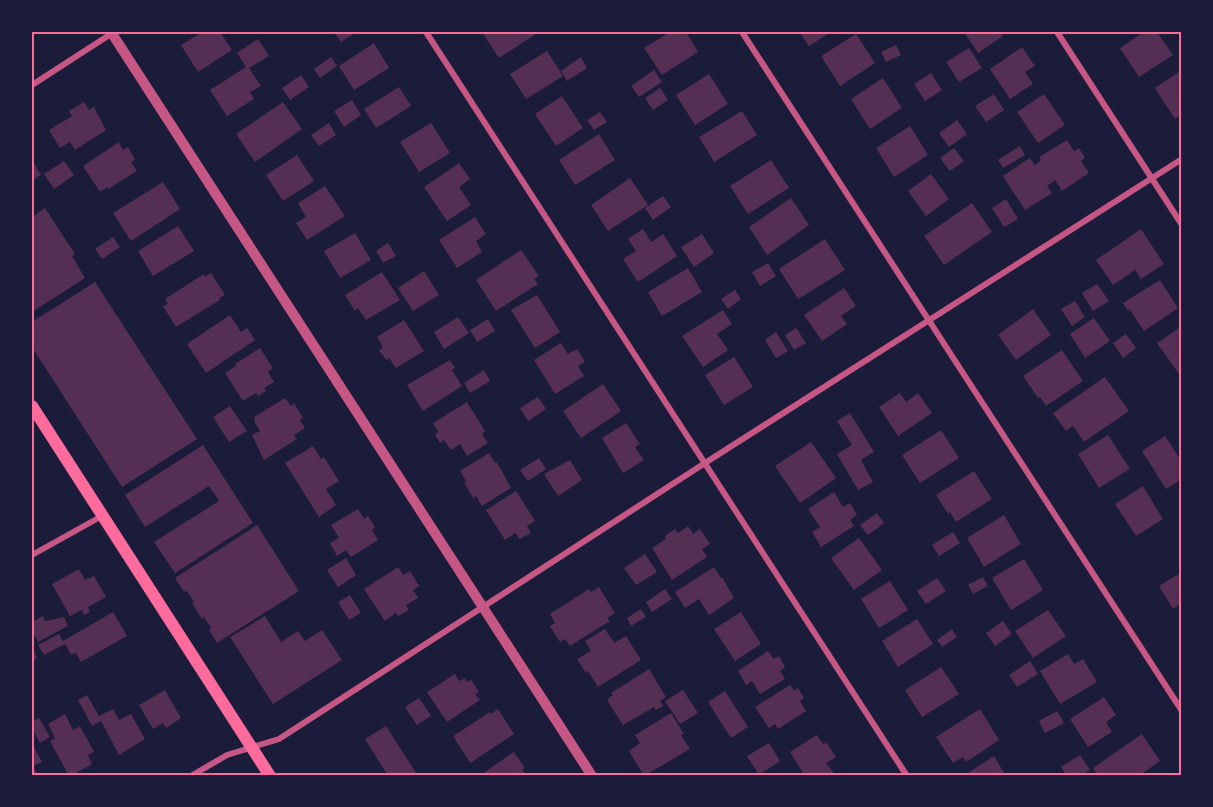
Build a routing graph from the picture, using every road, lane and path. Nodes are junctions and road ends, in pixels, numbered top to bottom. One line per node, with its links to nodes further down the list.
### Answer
1 (112, 32): 5 (street); 14 (street)
2 (426, 32): 11 (street)
3 (742, 32): 9 (street)
4 (1057, 32): 7 (street)
5 (32, 85)
6 (1182, 159): 7 (street)
7 (1152, 178): 8 (street); 9 (street)
8 (1182, 225)
9 (928, 320): 11 (street); 15 (street)
10 (32, 406): 12 (main road)
11 (705, 463): 14 (street); 20 (street)
12 (102, 516): 13 (street); 16 (main road)
13 (32, 555)
14 (483, 608): 16 (street); 19 (street)
15 (1182, 711)
16 (252, 748): 17 (street); 18 (main road)
17 (191, 776)
18 (270, 776)
19 (592, 776)
20 (907, 776)

